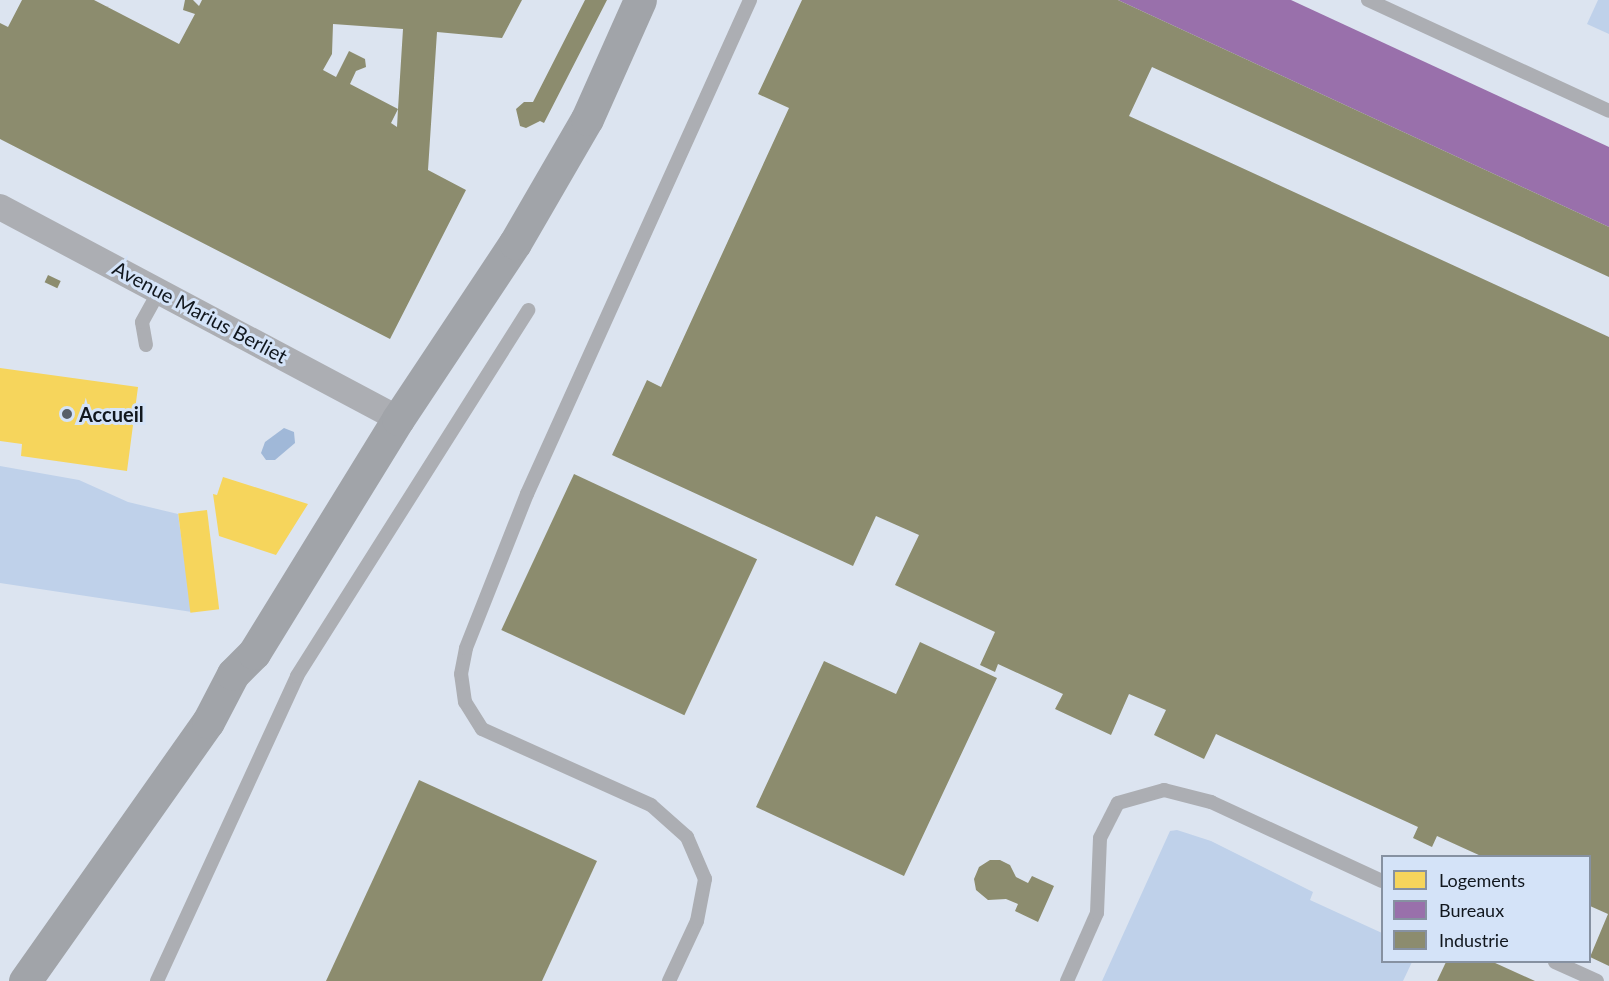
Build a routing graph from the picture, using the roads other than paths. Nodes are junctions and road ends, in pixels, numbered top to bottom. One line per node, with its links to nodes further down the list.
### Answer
1 (640, 0): 9 (street)
2 (750, 0): 14 (lane)
3 (1368, 0): 4 (lane)
4 (1609, 111)
5 (0, 207): 6 (street, Avenue Marius Berliet)
6 (160, 289): 8 (lane); 9 (street, Avenue Marius Berliet)
7 (528, 310): 13 (lane)
8 (146, 345)
9 (398, 419): 12 (street)
10 (1381, 880): 15 (lane)
11 (1557, 963): 16 (lane)
12 (26, 981)
13 (157, 981)
14 (669, 981)
15 (1066, 981)
16 (1598, 981)

